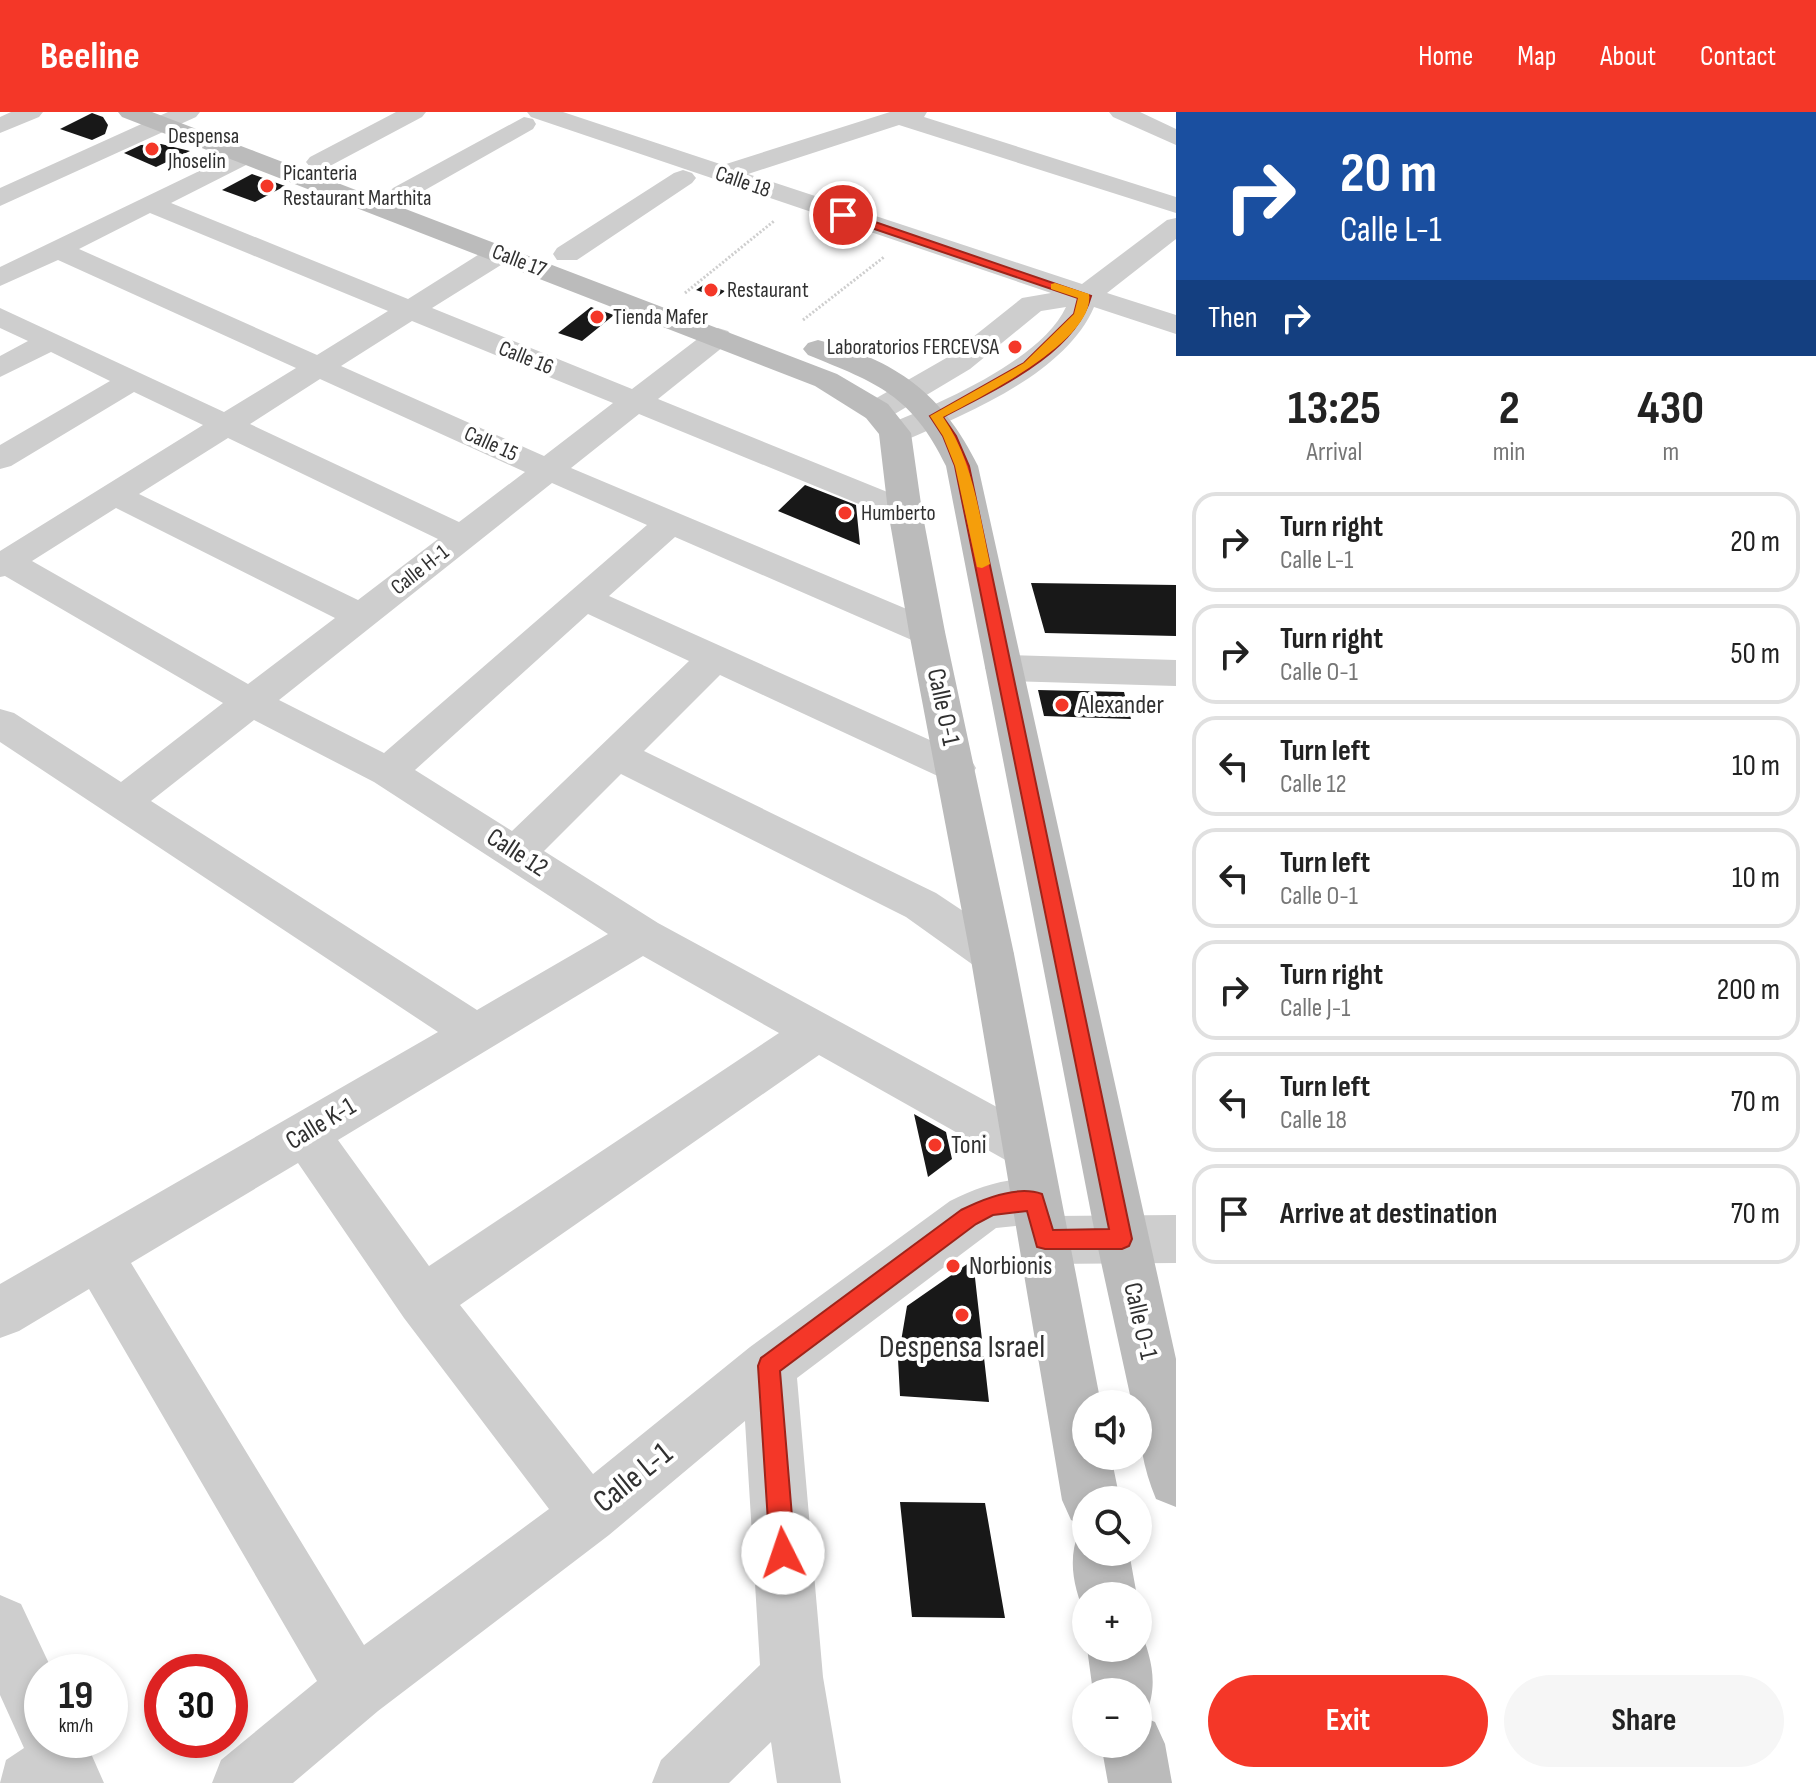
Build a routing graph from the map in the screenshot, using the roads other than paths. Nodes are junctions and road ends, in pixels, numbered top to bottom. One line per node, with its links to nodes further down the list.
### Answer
1 (31, 112): 10 (street)
2 (130, 112): 6 (street, Calle 17)
3 (414, 112): 13 (street)
4 (608, 112): 9 (street)
5 (1121, 112): 11 (street)
6 (178, 115): 12 (street, Calle 17); 13 (street, Calle 17); 17 (street)
7 (907, 115): 14 (street); 19 (street)
8 (532, 118): 9 (street, Calle 18); 16 (street)
9 (572, 123): 14 (street, Calle 18)
10 (0, 126)
11 (1176, 138)
12 (245, 156): 18 (street); 22 (street, Calle 17)
13 (319, 162): 16 (street, Calle 17)
14 (721, 174): 25 (street, Calle 18)
15 (683, 178): 23 (street)
16 (402, 193): 23 (street, Calle 17)
17 (0, 198)
18 (148, 203): 21 (street); 27 (street, Calle 16)
19 (1176, 205)
20 (1176, 226): 25 (street)
21 (59, 250): 24 (street); 33 (street, Calle 15)
22 (499, 254): 27 (street); 29 (street, Calle 17)
23 (567, 254): 26 (street, Calle 17)
24 (0, 278)
25 (1085, 296): 30 (street, Calle 18); 37 (street); 37 (street)
26 (689, 299)
27 (408, 310): 33 (street); 36 (street, Calle 16)
28 (0, 317): 32 (street)
29 (728, 323): 36 (street, Calle H-1); 38 (street, Calle 17)
30 (1176, 325)
31 (783, 335): 37 (street)
32 (50, 341): 34 (street); 35 (street)
33 (320, 367): 39 (street); 41 (street, Calle 15)
34 (0, 368)
35 (133, 380): 39 (street); 40 (street)
36 (635, 403): 41 (street, Calle H-1); 43 (street, Calle 16)
37 (924, 404): 38 (street); 51 (street, Calle O-1)
38 (886, 422): 43 (street, Calle O-1)
39 (226, 424): 42 (street); 45 (street)
40 (0, 459)
41 (548, 470): 44 (street, Calle 15); 45 (street, Calle H-1)
42 (116, 495): 46 (street); 48 (street)
43 (905, 511): 49 (street, Calle O-1)
44 (670, 523): 47 (street); 49 (street, Calle 15)
45 (462, 537): 48 (street, Calle H-1)
46 (3, 564): 53 (street, Calle 12)
47 (583, 598): 50 (street); 57 (street)
48 (361, 616): 53 (street, Calle H-1)
49 (927, 632): 56 (street, Calle O-1)
50 (714, 659): 55 (street); 56 (street)
51 (1004, 668): 52 (street); 67 (street, Calle O-1)
52 (1176, 673)
53 (250, 702): 57 (street, Calle 12); 58 (street, Calle H-1)
54 (0, 723): 58 (street)
55 (615, 754): 59 (street); 61 (street)
56 (956, 768): 61 (street, Calle O-1)
57 (388, 772): 59 (street, Calle 12)
58 (123, 802): 63 (street)
59 (517, 852): 60 (street, Calle 12)
60 (643, 935): 62 (street, Calle 12); 63 (street, Calle K-1)
61 (992, 954): 65 (street, Calle O-1)
62 (817, 1032): 65 (street, Calle 12); 70 (street)
63 (476, 1033): 64 (street, Calle K-1)
64 (305, 1133): 69 (street, Calle K-1); 70 (street)
65 (1026, 1147): 66 (street, Calle O-1)
66 (1040, 1220): 67 (street); 72 (street, Calle L-1); 74 (street, Calle O-1)
67 (1122, 1239): 68 (street); 73 (street, Calle O-1)
68 (1176, 1239)
69 (98, 1256): 71 (street, Calle K-1); 79 (street)
70 (423, 1300): 75 (street)
71 (0, 1313)
72 (769, 1366): 75 (street, Calle L-1); 77 (street)
73 (1175, 1470)
74 (1088, 1486)
75 (589, 1515): 79 (street, Calle L-1)
76 (0, 1625): 78 (street)
77 (792, 1677): 82 (street); 83 (street)
78 (24, 1687)
79 (356, 1689): 81 (street, Calle L-1)
80 (1136, 1758): 84 (street)
81 (244, 1783)
82 (684, 1783)
83 (809, 1783)
84 (1140, 1783)

